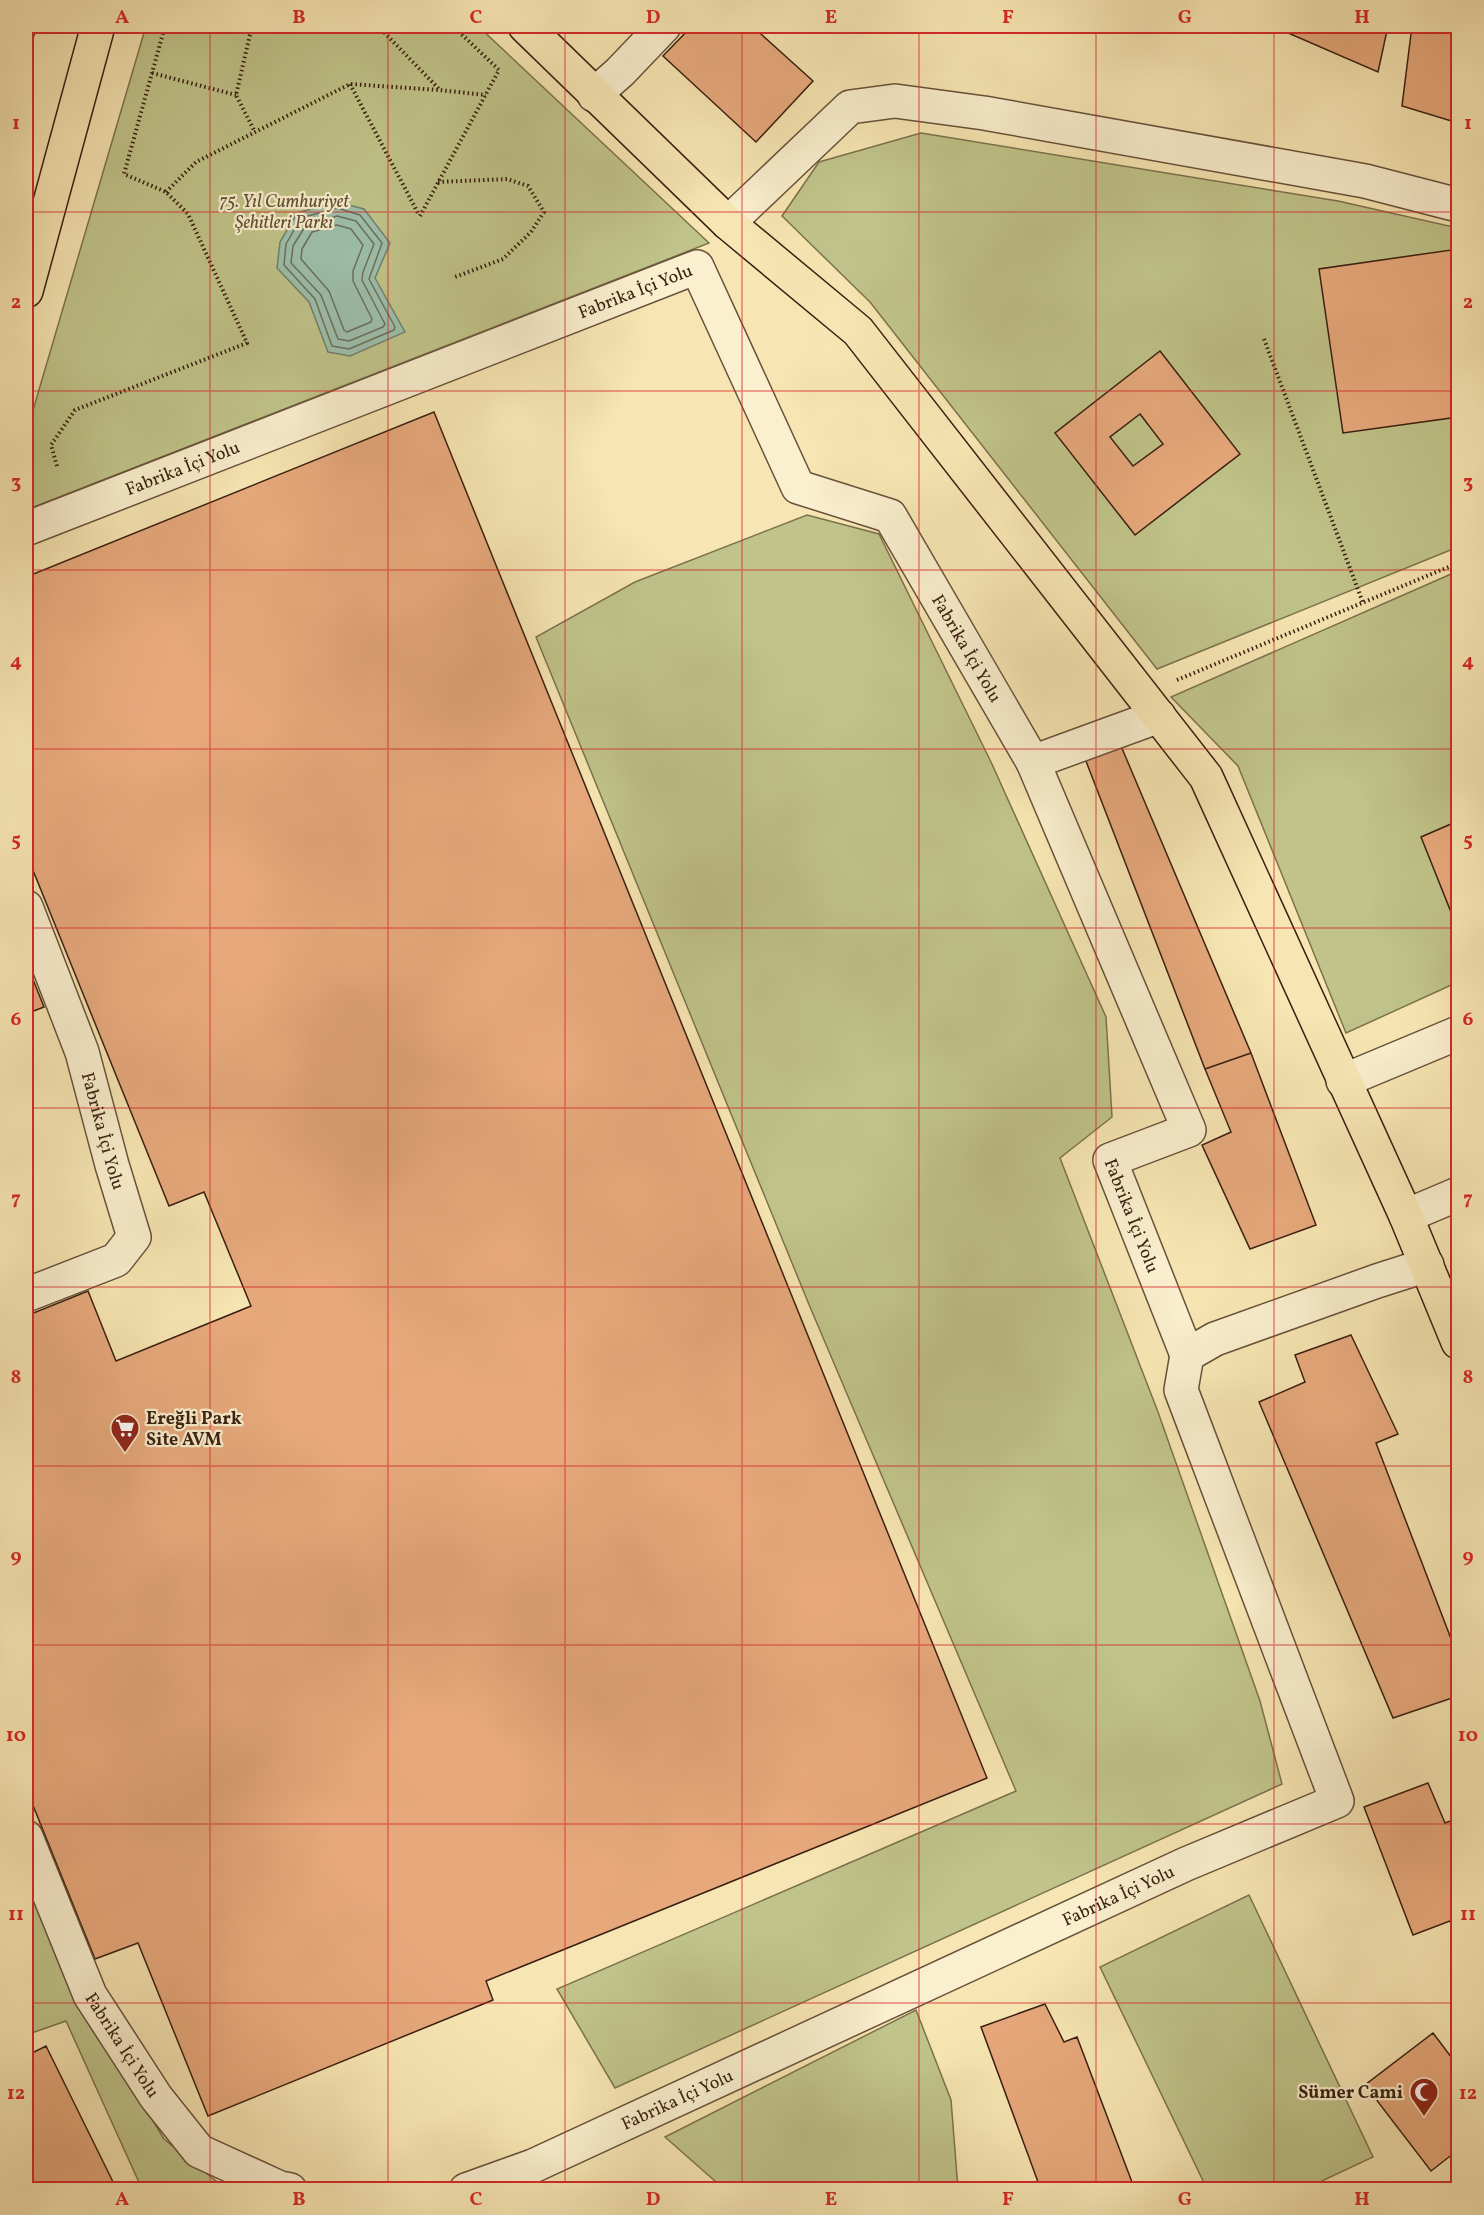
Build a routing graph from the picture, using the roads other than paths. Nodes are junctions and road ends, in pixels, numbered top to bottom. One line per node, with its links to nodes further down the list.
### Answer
1 (98, 26): 6 (main road)
2 (525, 26): 4 (main road)
3 (664, 26): 4 (street)
4 (594, 95): 7 (main road)
5 (1458, 205): 7 (street)
6 (36, 214): 8 (main road)
7 (728, 223): 10 (main road)
8 (26, 291)
9 (26, 529): 11 (street, Fabrika İçi Yolu)
10 (1150, 706): 11 (street); 14 (main road)
11 (1033, 762): 20 (street, Fabrika İçi Yolu)
12 (26, 907): 18 (street, Fabrika İçi Yolu)
13 (1457, 1039): 14 (street)
14 (1343, 1081): 16 (main road)
15 (1458, 1194): 16 (street)
16 (1406, 1216): 17 (main road)
17 (1427, 1265): 19 (main road); 20 (street)
18 (26, 1295)
19 (1458, 1342)
20 (1187, 1355): 23 (street, Fabrika İçi Yolu)
21 (26, 1837): 22 (street, Fabrika İçi Yolu)
22 (290, 2190)
23 (466, 2190)

